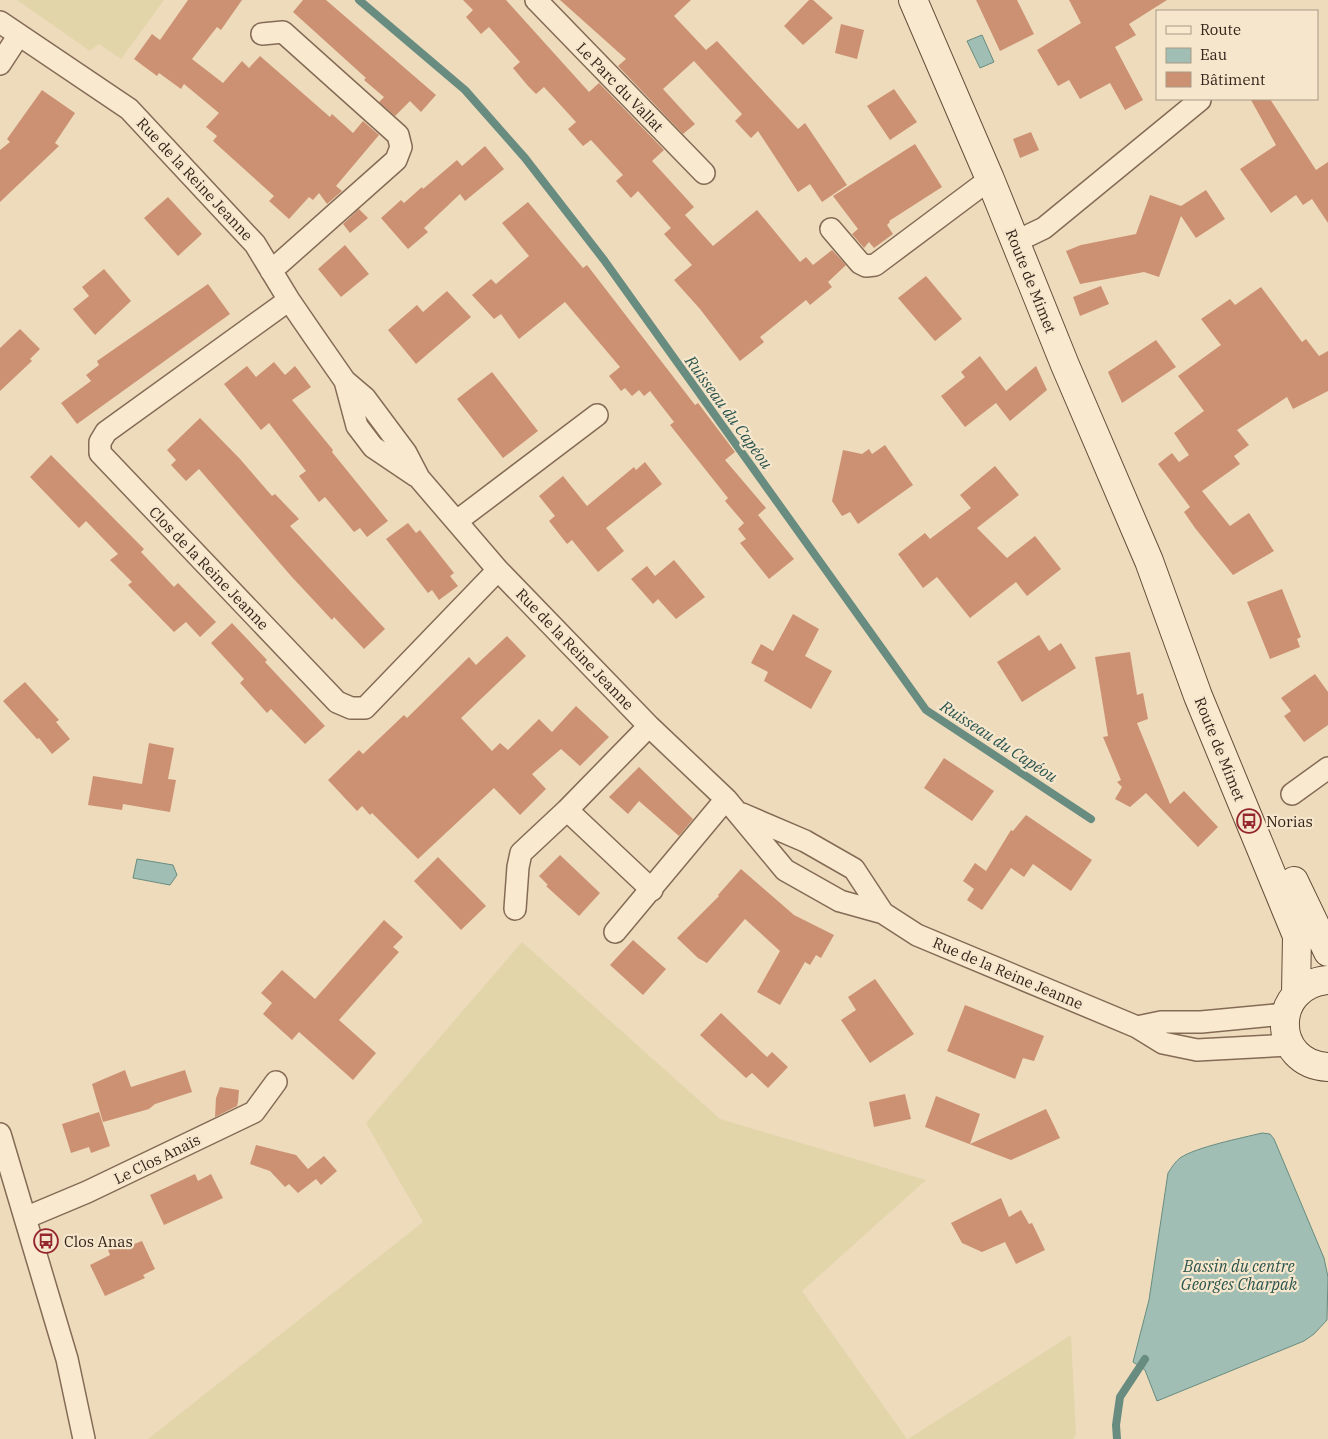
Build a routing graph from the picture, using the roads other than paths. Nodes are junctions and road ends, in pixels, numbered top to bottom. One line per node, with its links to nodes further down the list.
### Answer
1 (536, 0): 8 (street, Le Parc du Vallat)
2 (912, 0): 9 (street, Route de Mimet)
3 (0, 22): 5 (street, Rue de la Reine Jeanne)
4 (262, 34): 12 (street)
5 (19, 35): 6 (street); 12 (street, Rue de la Reine Jeanne)
6 (0, 64)
7 (1200, 100): 11 (street)
8 (704, 173)
9 (990, 179): 10 (street); 11 (street, Route de Mimet)
10 (831, 229)
11 (1015, 242): 16 (street, Route de Mimet)
12 (271, 271): 13 (street, Rue de la Reine Jeanne)
13 (289, 300): 15 (street, Rue de la Reine Jeanne); 17 (street, Clos de la Reine Jeanne)
14 (597, 415): 15 (street)
15 (456, 521): 17 (street, Rue de la Reine Jeanne)
16 (1149, 562): 29 (street, Route de Mimet); 31 (street, Route de Mimet)
17 (498, 570): 18 (street, Rue de la Reine Jeanne)
18 (649, 726): 21 (street, Rue de la Reine Jeanne); 22 (street)
19 (1328, 768): 20 (street)
20 (1292, 794)
21 (733, 806): 23 (street, Rue de la Reine Jeanne); 24 (street, Rue de la Reine Jeanne); 25 (street)
22 (567, 810): 25 (street); 26 (street)
23 (806, 841): 24 (street); 27 (street, Rue de la Reine Jeanne)
24 (785, 870): 27 (street, Rue de la Reine Jeanne)
25 (652, 890): 28 (street)
26 (515, 909)
27 (883, 913): 32 (street, Rue de la Reine Jeanne)
28 (615, 932)
29 (1328, 952)
30 (1328, 980): 31 (street)
31 (1291, 1004): 32 (street); 33 (street, Route de Mimet)
32 (1137, 1027): 33 (street, Rue de la Reine Jeanne)
33 (1290, 1045): 34 (street)
34 (1325, 1071)
35 (276, 1082): 37 (street, Le Clos Anaïs)
36 (0, 1134): 37 (street)
37 (25, 1218): 38 (street)
38 (84, 1439)

